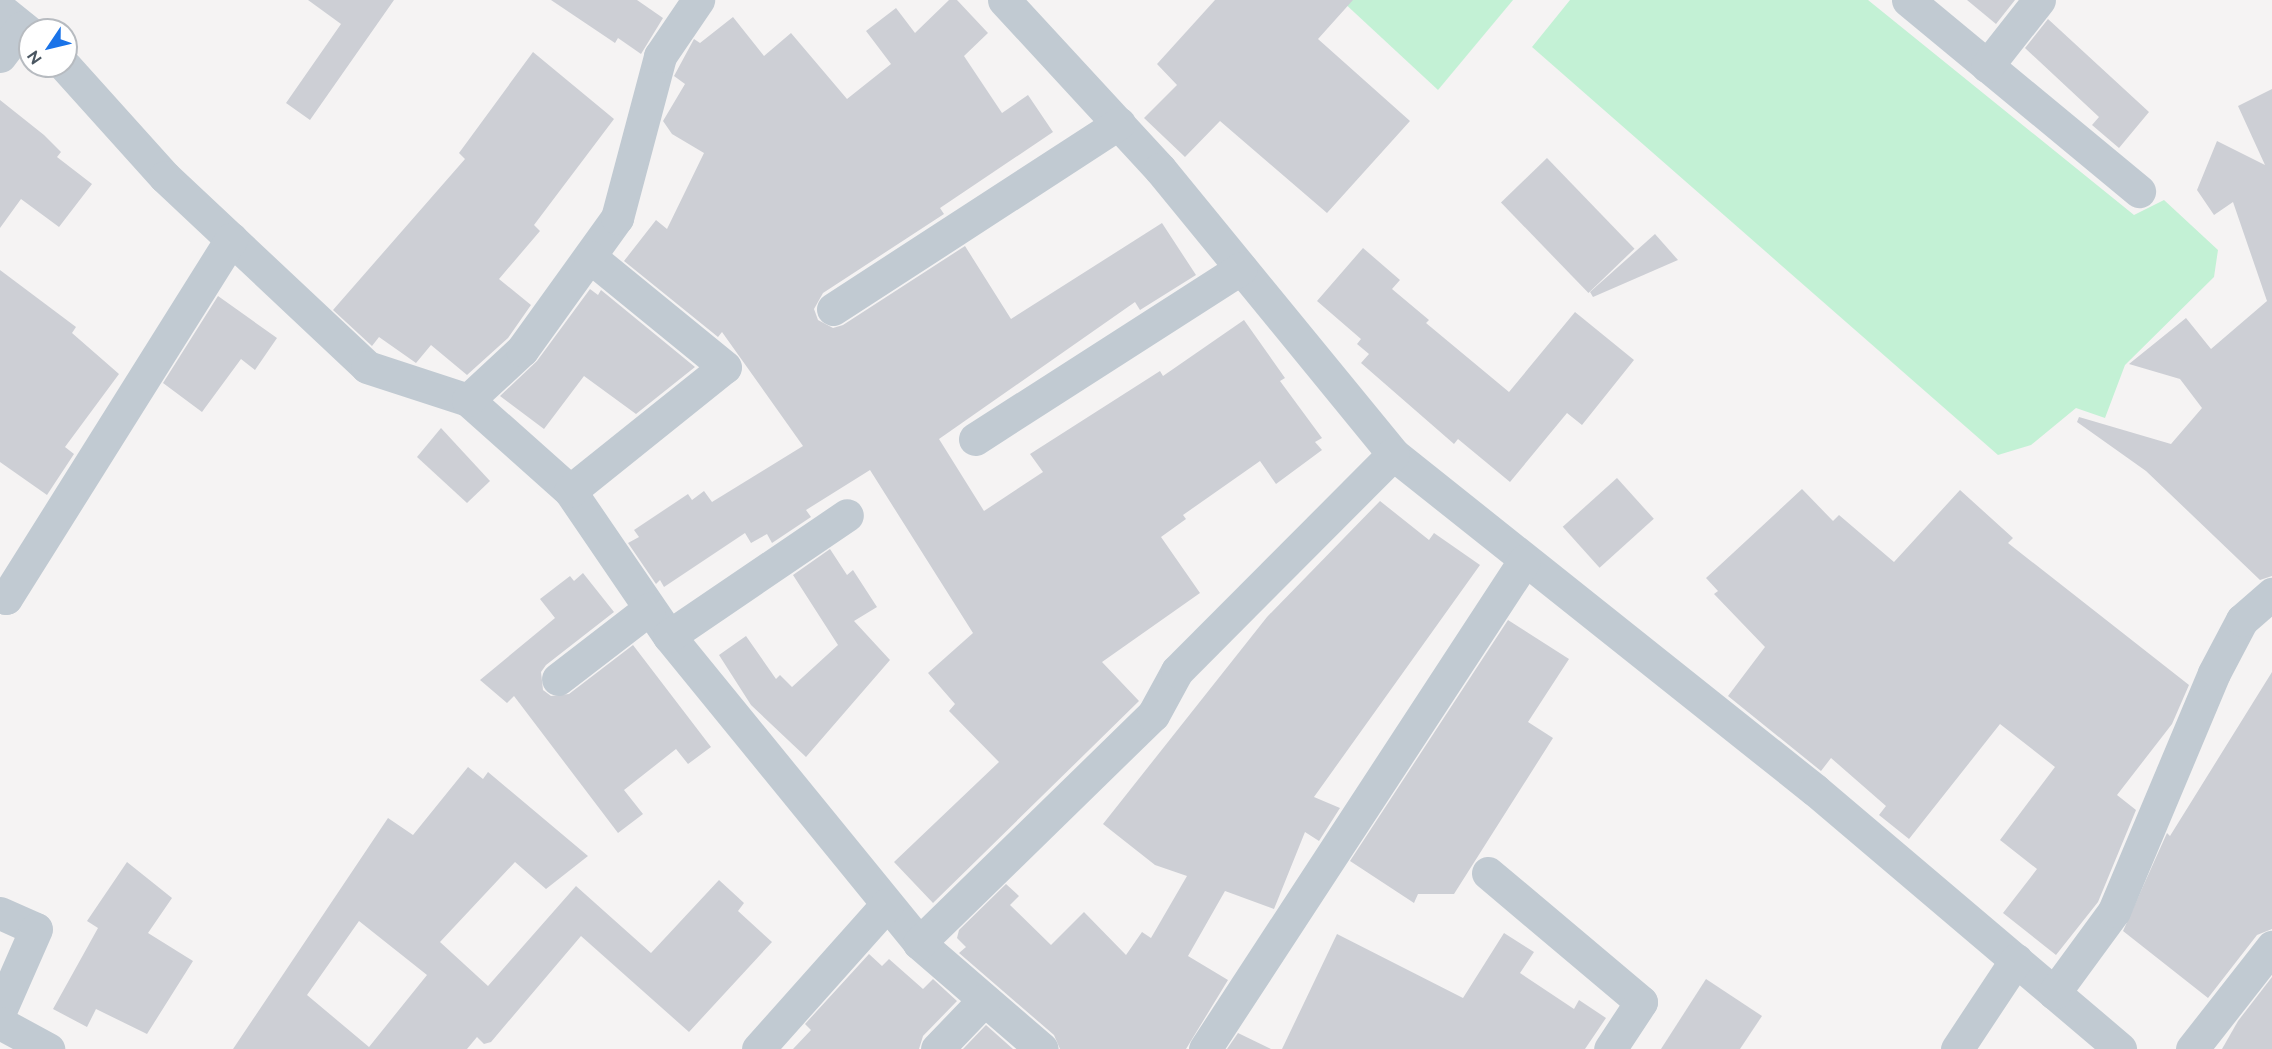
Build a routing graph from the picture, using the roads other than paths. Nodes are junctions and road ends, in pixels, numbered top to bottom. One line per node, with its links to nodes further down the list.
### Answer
1 (699, 0): 12 (street)
2 (1004, 0): 9 (street)
3 (1908, 0): 7 (street)
4 (2039, 0): 7 (street)
5 (17, 23): 6 (street)
6 (0, 56)
7 (1987, 66): 10 (street)
8 (76, 78): 11 (street)
9 (1119, 123): 13 (street); 14 (street)
10 (2139, 191)
11 (231, 239): 15 (street); 21 (street)
12 (590, 257): 15 (street); 18 (street)
13 (1241, 268): 16 (street); 17 (street)
14 (833, 309)
15 (468, 400): 18 (street)
16 (975, 439)
17 (1393, 454): 20 (street); 29 (street)
18 (570, 491): 23 (street)
19 (847, 515): 24 (street)
20 (1524, 561): 31 (street); 40 (street)
21 (0, 594)
22 (2272, 594): 32 (street)
23 (649, 609): 24 (street); 25 (street)
24 (669, 636): 27 (street)
25 (558, 679)
26 (1488, 873): 41 (street)
27 (887, 904): 29 (street); 37 (street)
28 (0, 913): 34 (street)
29 (919, 943): 33 (street)
30 (2272, 947): 44 (street)
31 (2012, 965): 32 (street); 42 (street)
32 (2054, 993): 43 (street)
33 (984, 1000): 38 (street); 39 (street)
34 (0, 1011)
35 (0, 1023): 36 (street)
36 (48, 1049)
37 (758, 1049)
38 (937, 1049)
39 (1041, 1049)
40 (1205, 1049)
41 (1610, 1049)
42 (1957, 1049)
43 (2120, 1049)
44 (2192, 1049)

